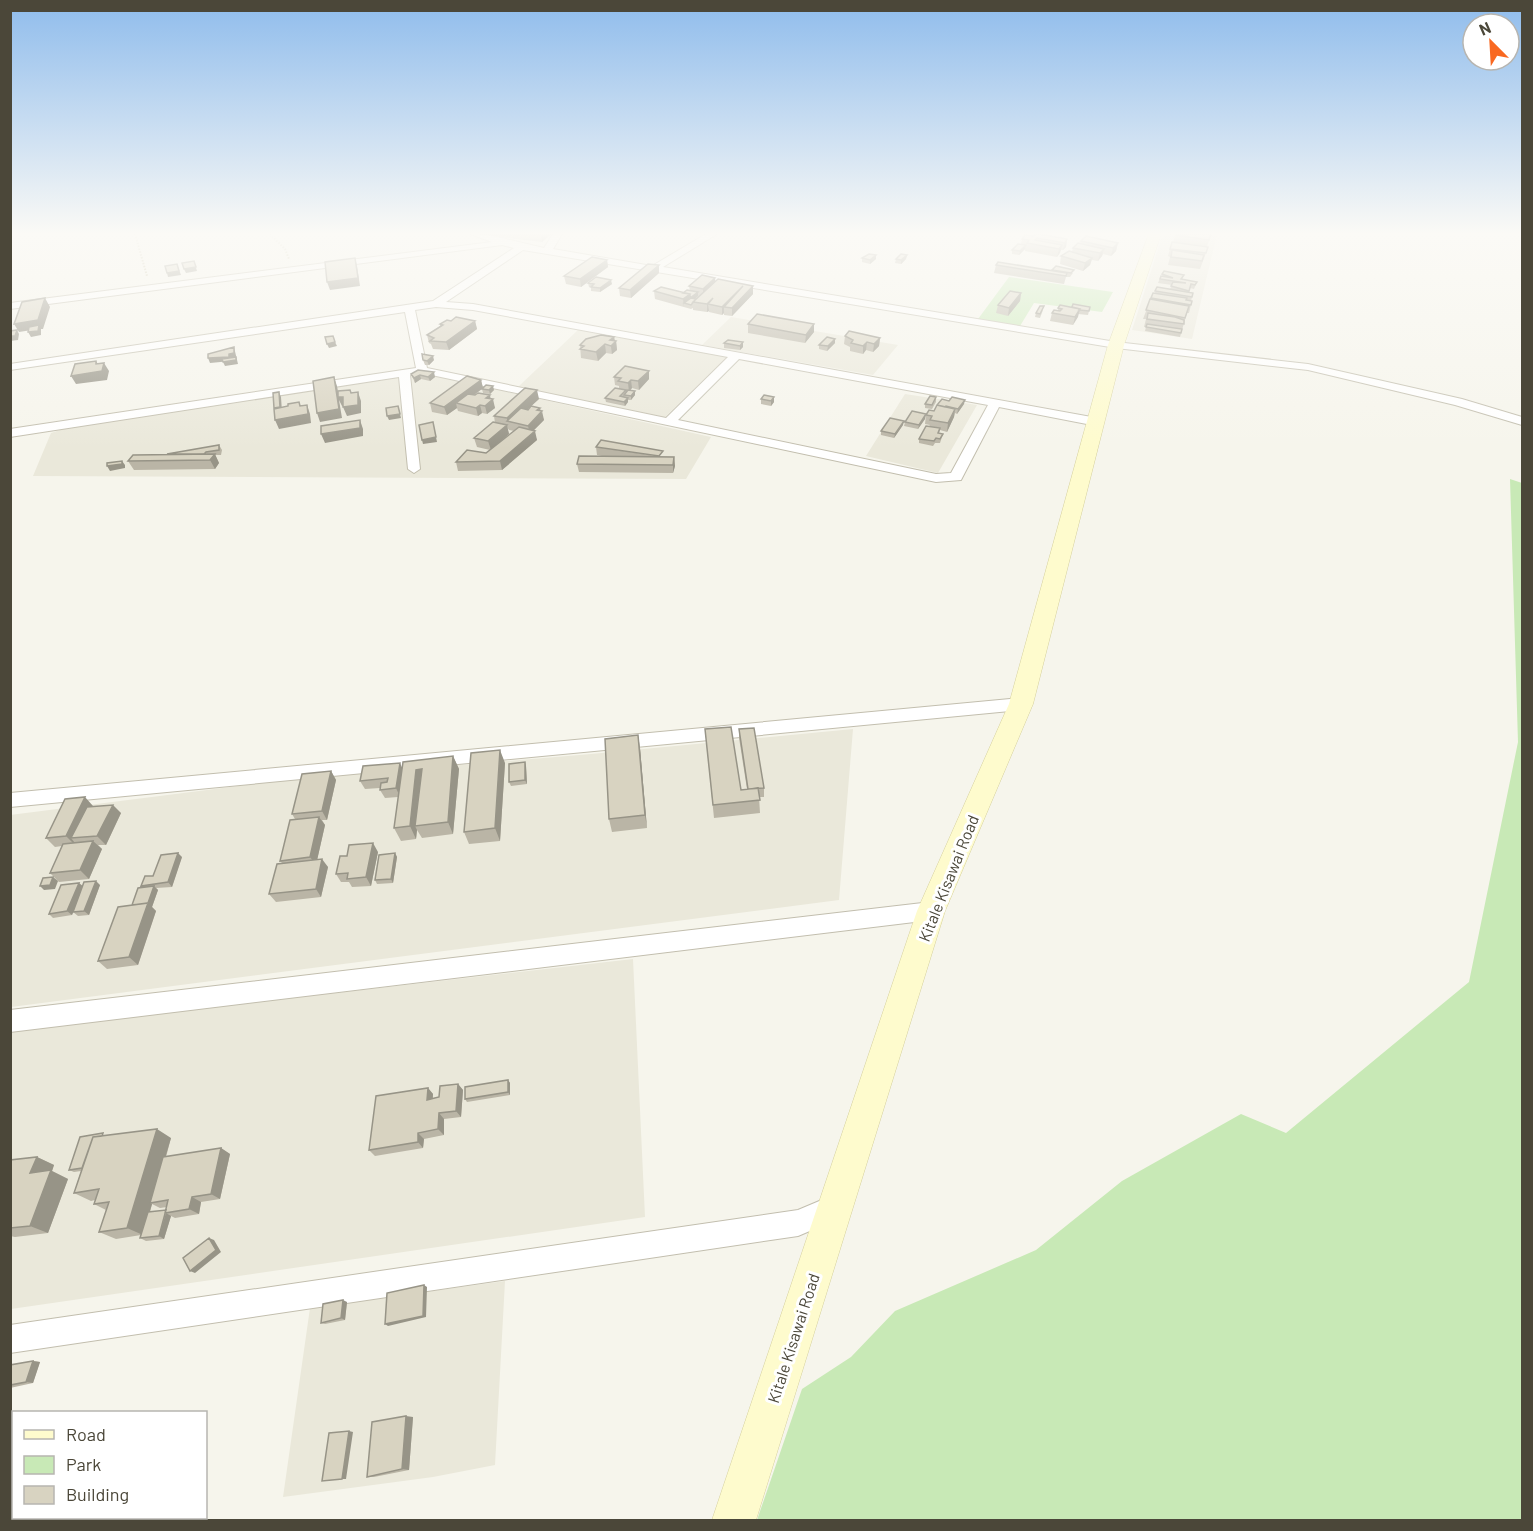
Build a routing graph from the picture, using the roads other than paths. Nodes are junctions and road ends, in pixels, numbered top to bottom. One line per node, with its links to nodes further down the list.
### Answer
1 (426, 305): 5 (street)
2 (454, 305): 7 (street)
3 (875, 305): 6 (street)
4 (1130, 305): 6 (street, Kitale Kisawai Road)
5 (409, 308): 8 (street); 9 (street)
6 (1116, 345): 12 (street); 14 (street, Kitale Kisawai Road)
7 (737, 355): 11 (street); 13 (street)
8 (10, 367)
9 (422, 370): 10 (street); 13 (street)
10 (404, 372): 15 (street); 16 (street)
11 (995, 403): 13 (street); 14 (street)
12 (1522, 421)
13 (669, 422)
14 (1097, 422): 17 (street, Kitale Kisawai Road)
15 (10, 433)
16 (414, 469)
17 (1021, 704): 18 (street); 19 (street, Kitale Kisawai Road)
18 (10, 800)
19 (931, 911): 20 (street); 21 (street, Kitale Kisawai Road)
20 (10, 1021)
21 (836, 1207): 22 (street); 23 (street, Kitale Kisawai Road)
22 (10, 1339)
23 (734, 1521)

